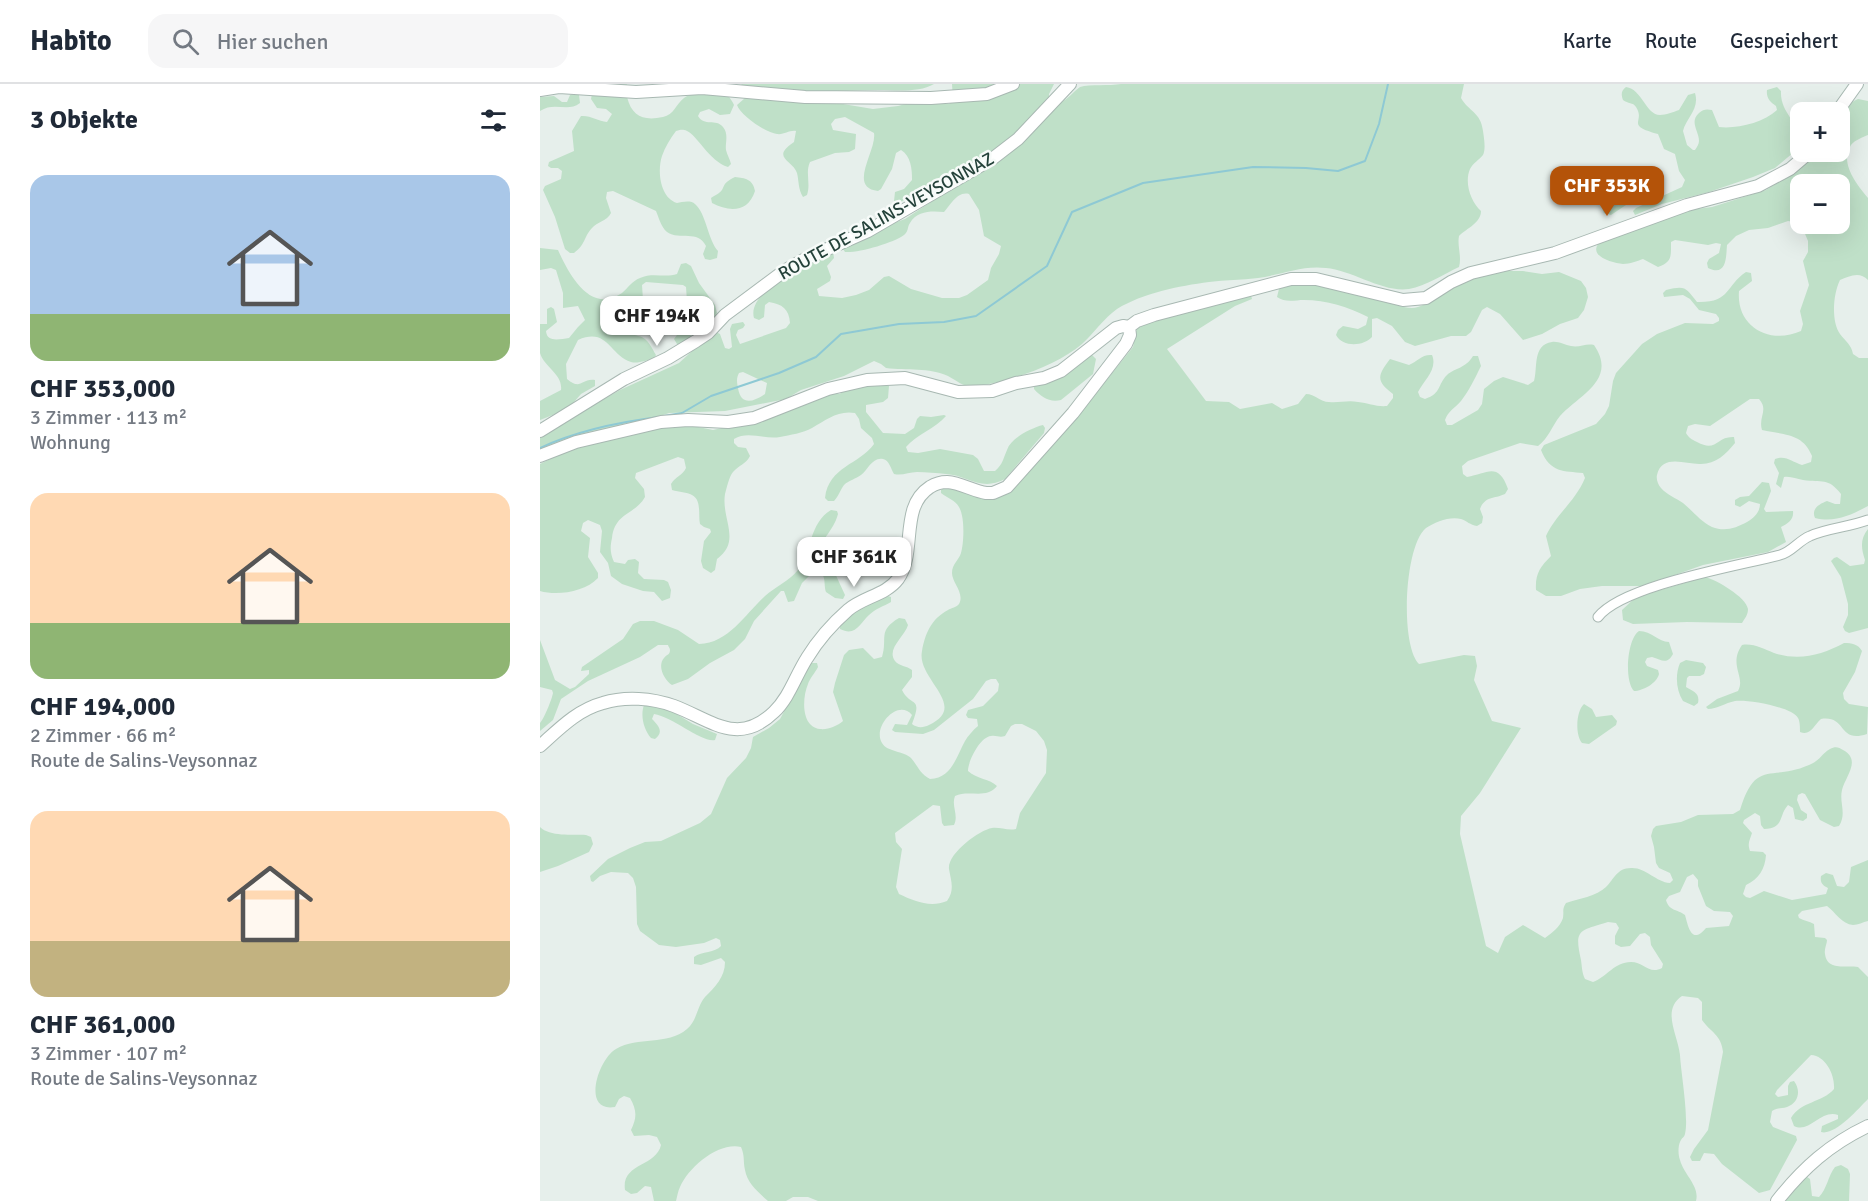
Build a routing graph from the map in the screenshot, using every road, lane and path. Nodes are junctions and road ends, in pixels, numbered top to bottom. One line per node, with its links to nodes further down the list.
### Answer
1 (1013, 84): 4 (street)
2 (1070, 84): 8 (street, ROUTE DE SALINS-VEYSONNAZ)
3 (1857, 84): 5 (street)
4 (540, 90)
5 (1844, 102)
6 (1798, 162): 7 (street)
7 (1129, 327): 9 (street); 12 (street)
8 (540, 431)
9 (540, 456)
10 (1868, 520): 11 (street)
11 (1598, 617)
12 (540, 746)
13 (1868, 1126): 14 (street)
14 (1777, 1201)

